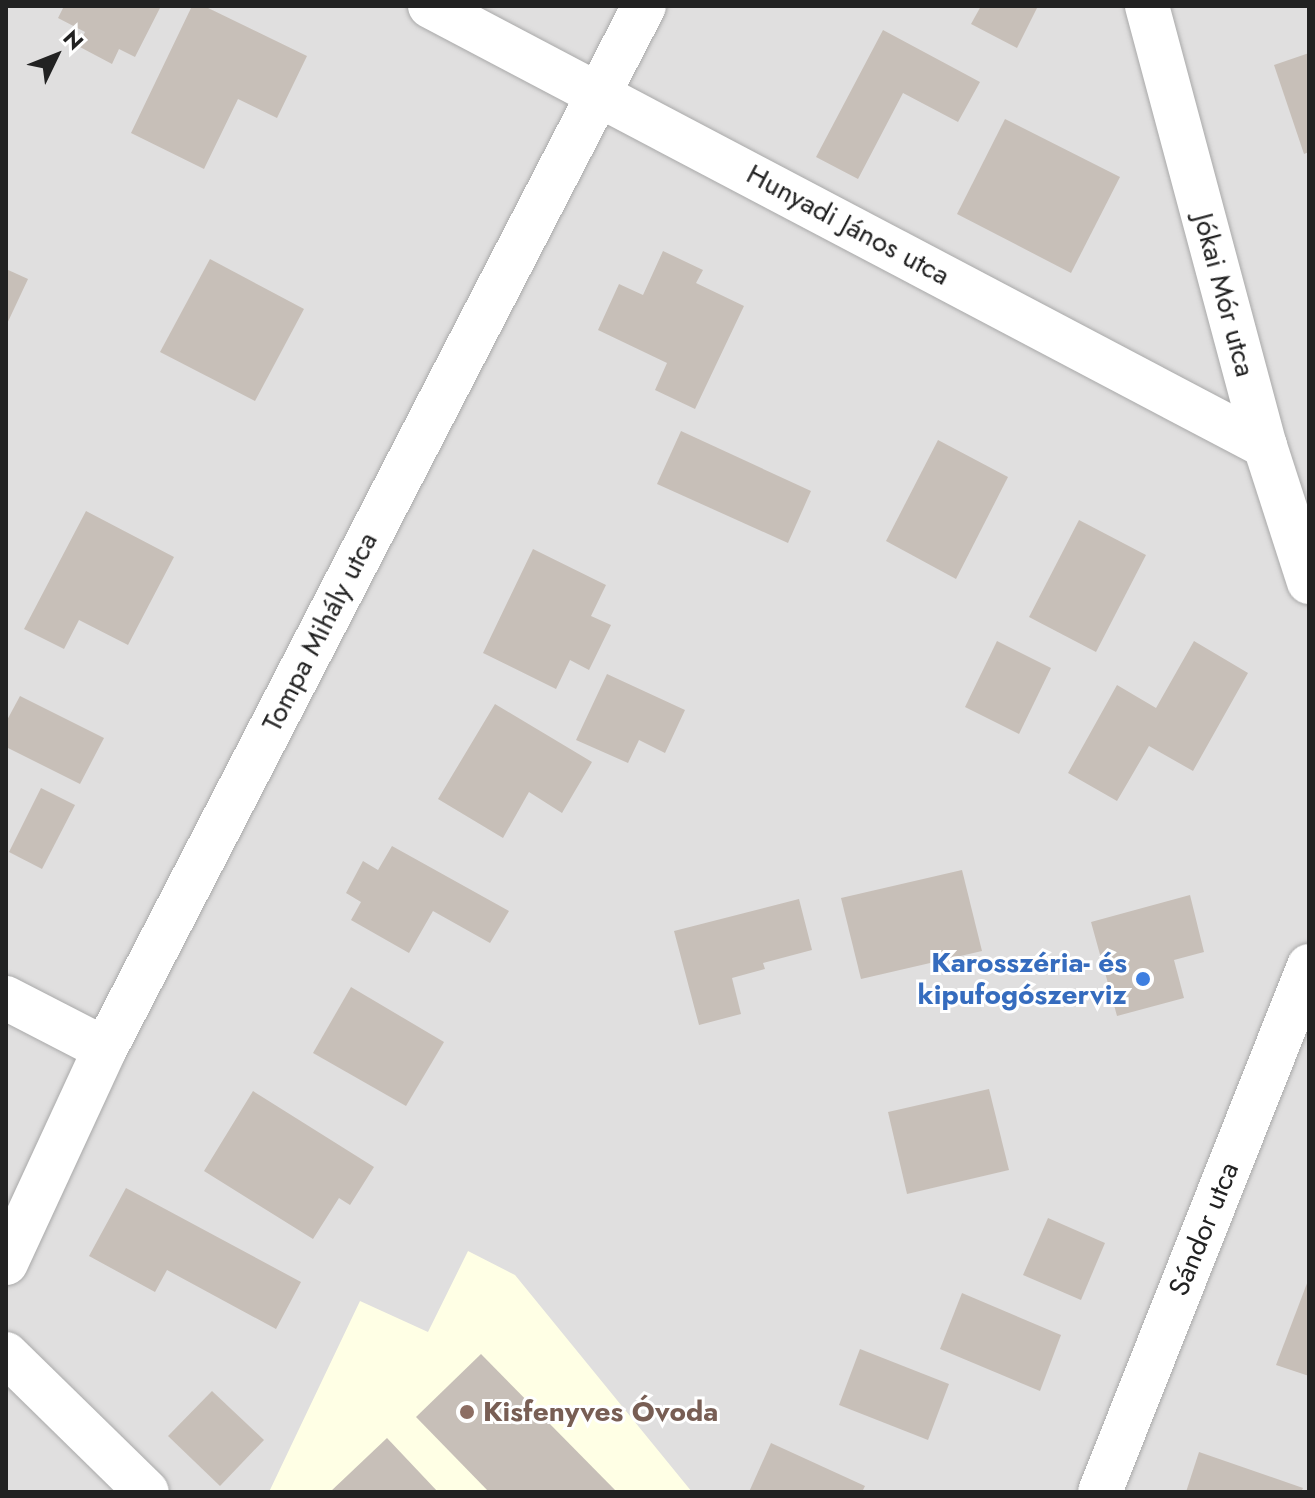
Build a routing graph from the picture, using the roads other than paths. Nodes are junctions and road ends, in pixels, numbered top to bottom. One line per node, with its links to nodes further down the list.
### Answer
1 (430, 6): 4 (street, Hunyadi János utca)
2 (644, 6): 4 (street, Tompa Mihály utca)
3 (1147, 6): 5 (street, Jókai Mór utca)
4 (599, 93): 5 (street, Hunyadi János utca); 9 (street, Tompa Mihály utca)
5 (1265, 446): 6 (street, Jókai Mór utca)
6 (1309, 582)
7 (1309, 966): 13 (street, Sándor utca)
8 (6, 998): 9 (street)
9 (105, 1049): 10 (street, Tompa Mihály utca)
10 (6, 1263)
11 (6, 1354): 12 (street)
12 (147, 1492)
13 (1100, 1492)

